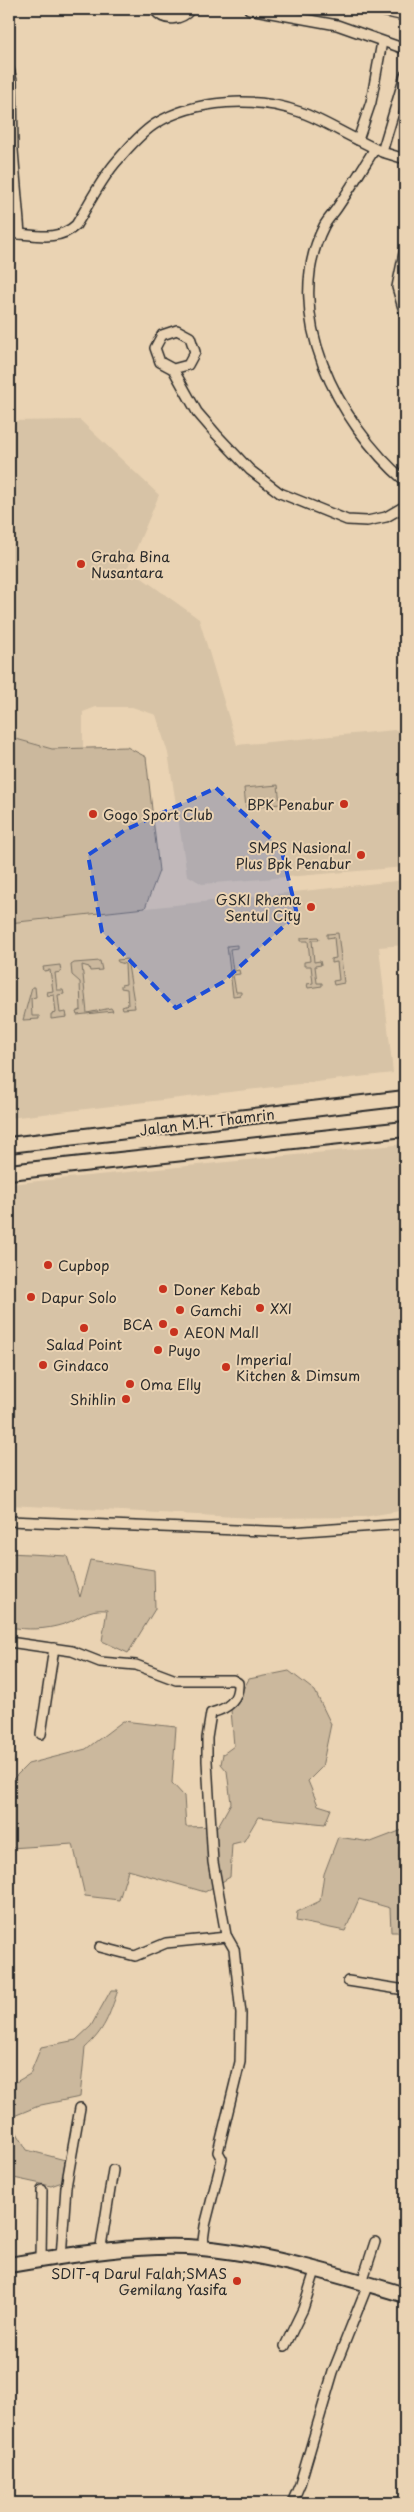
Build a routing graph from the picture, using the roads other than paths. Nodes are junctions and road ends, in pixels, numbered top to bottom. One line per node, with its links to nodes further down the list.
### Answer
1 (154, 9): 2 (street)
2 (191, 9)
3 (249, 9): 6 (street)
4 (373, 9): 5 (street)
5 (405, 16)
6 (382, 42): 7 (street); 10 (street)
7 (405, 49)
8 (9, 69): 11 (street)
9 (405, 75): 12 (street)
10 (358, 140): 12 (street); 15 (street)
11 (11, 150): 15 (street)
12 (378, 151): 13 (street); 19 (street)
13 (405, 159)
14 (9, 233): 15 (street)
15 (20, 234)
16 (405, 248): 17 (street)
17 (405, 315)
18 (173, 369): 18 (street); 20 (street)
19 (405, 481)
20 (405, 506)
21 (405, 1098): 23 (main road, Jalan M.H. Thamrin)
22 (405, 1130): 24 (main road, Jalan M.H. Thamrin)
23 (9, 1145)
24 (9, 1172)
25 (9, 1521): 26 (street)
26 (404, 1523)
27 (9, 1642): 28 (street)
28 (54, 1648): 29 (street); 30 (street)
29 (41, 1734)
30 (227, 1937): 31 (street); 38 (street)
31 (100, 1947)
32 (348, 1982): 33 (street)
33 (405, 1990)
34 (80, 2108): 40 (street)
35 (113, 2170): 39 (street)
36 (42, 2190): 41 (street)
37 (375, 2242): 44 (street)
38 (202, 2248): 39 (main road); 43 (main road)
39 (100, 2253): 40 (main road)
40 (61, 2257): 41 (main road)
41 (41, 2260): 42 (main road)
42 (9, 2265)
43 (315, 2271): 44 (main road); 46 (street)
44 (365, 2283): 45 (main road); 47 (street)
45 (405, 2295)
46 (285, 2346)
47 (292, 2503)

